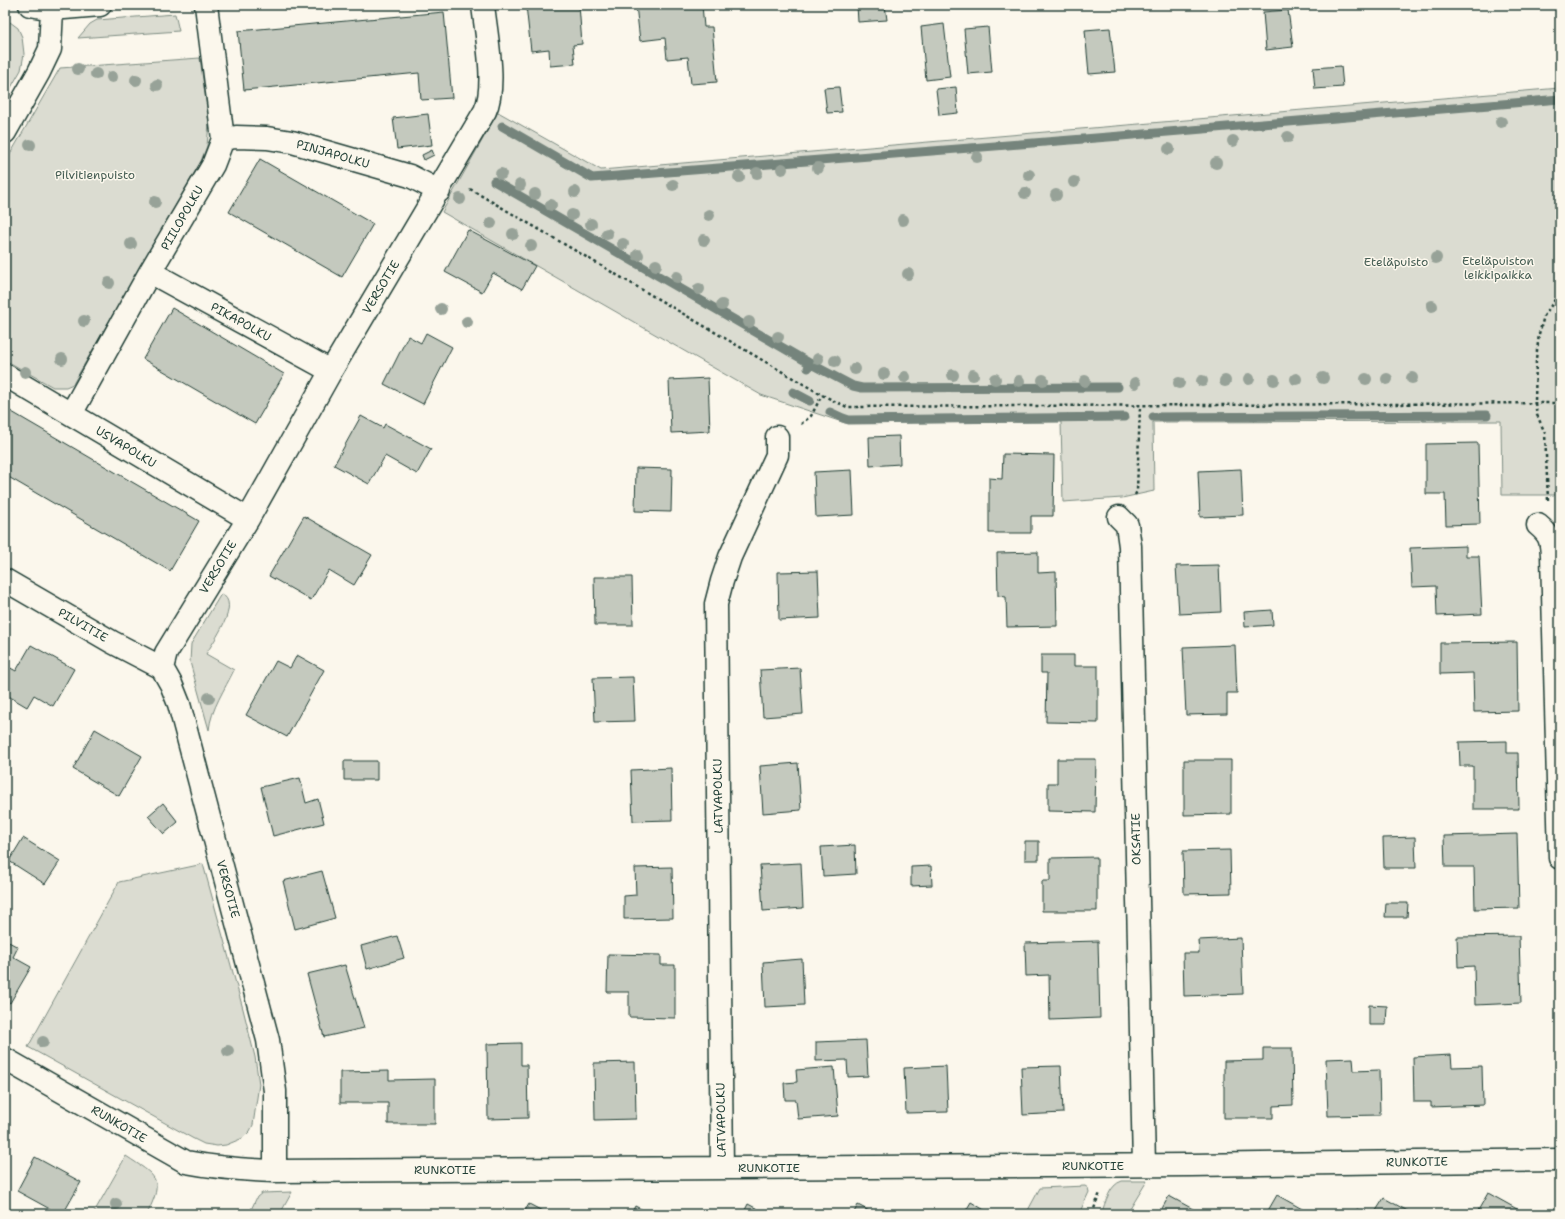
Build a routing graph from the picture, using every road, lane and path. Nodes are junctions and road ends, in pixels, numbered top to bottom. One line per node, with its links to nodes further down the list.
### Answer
1 (30, 5): 5 (street)
2 (100, 5): 5 (street)
3 (206, 5): 7 (street)
4 (483, 5): 8 (street, VERSOTIE)
5 (52, 9): 6 (street)
6 (5, 132)
7 (223, 139): 8 (street, PINJAPOLKU); 9 (street, PIILOPOLKU)
8 (443, 183): 11 (street, VERSOTIE); 13 (path)
9 (150, 272): 11 (street, PIKAPOLKU); 17 (street, PIILOPOLKU)
10 (1560, 292): 15 (path)
11 (331, 371): 20 (street, VERSOTIE)
12 (5, 375): 17 (street, USVAPOLKU)
13 (822, 395): 16 (path); 18 (path)
14 (1560, 402): 15 (path)
15 (1535, 403): 16 (path); 21 (path)
16 (1140, 406): 19 (path)
17 (72, 414): 20 (street, USVAPOLKU)
18 (777, 437): 28 (street, LATVAPOLKU)
19 (1120, 517): 27 (street, OKSATIE)
20 (248, 519): 23 (street, VERSOTIE)
21 (1538, 525): 24 (street)
22 (5, 580): 23 (street, PILVITIE)
23 (162, 668): 29 (street, VERSOTIE)
24 (1560, 858)
25 (5, 1059): 29 (street, RUNKOTIE)
26 (1560, 1160): 27 (street, RUNKOTIE)
27 (1144, 1165): 28 (street, RUNKOTIE)
28 (722, 1168): 29 (street, RUNKOTIE)
29 (275, 1171)

